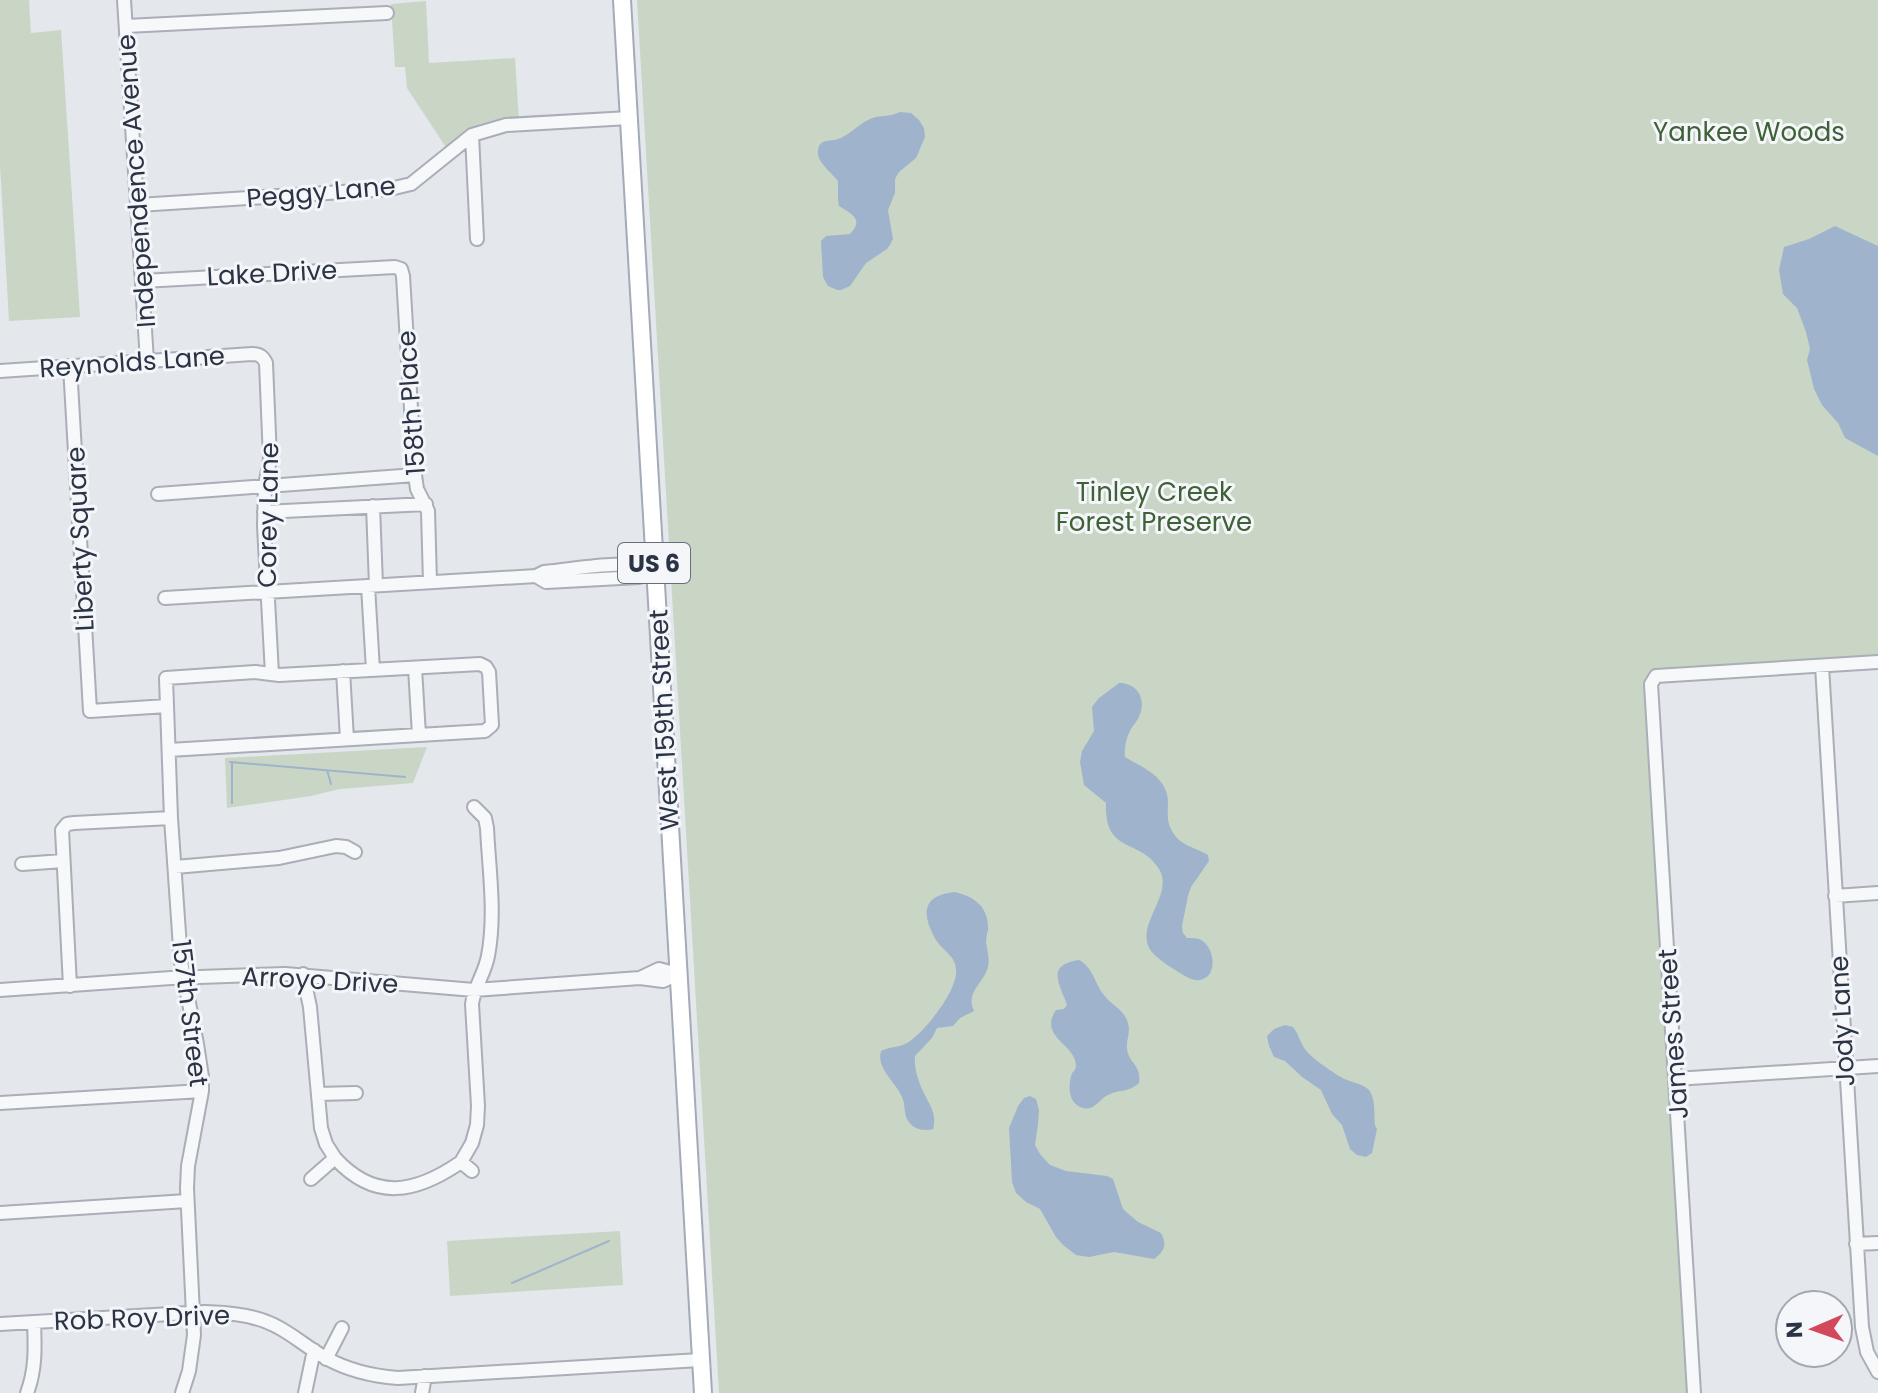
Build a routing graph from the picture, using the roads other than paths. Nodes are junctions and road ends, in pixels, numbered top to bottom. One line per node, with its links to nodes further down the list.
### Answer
1 (124, 0): 4 (street, Independence Avenue)
2 (622, 0): 5 (main road, West 159th Street / US 6)
3 (387, 13): 4 (street)
4 (126, 26): 7 (street, Independence Avenue)
5 (629, 118): 6 (street, Peggy Lane); 21 (main road, West 159th Street / US 6)
6 (472, 135): 7 (street, Peggy Lane); 8 (street)
7 (138, 205): 10 (street, Independence Avenue)
8 (477, 239)
9 (401, 269): 10 (street, Lake Drive); 15 (street, 158th Place)
10 (143, 281): 12 (street, Independence Avenue)
11 (263, 358): 12 (street, Reynolds Lane); 16 (street, Corey Lane)
12 (147, 361): 13 (street, Reynolds Lane)
13 (70, 366): 14 (street, Reynolds Lane); 32 (street, Liberty Square)
14 (0, 371)
15 (415, 475): 16 (street); 18 (street, 158th Place)
16 (265, 486): 17 (street); 20 (street, Corey Lane)
17 (158, 494)
18 (426, 504): 19 (street); 22 (street, 158th Place)
19 (373, 506): 20 (street); 23 (street)
20 (264, 512): 24 (street, Corey Lane)
21 (655, 569): 22 (street); 45 (main road, West 159th Street / US 6)
22 (430, 582): 23 (street)
23 (372, 586): 24 (street); 29 (street)
24 (267, 592): 25 (street); 31 (street, Corey Lane)
25 (165, 598)
26 (1878, 662): 27 (street)
27 (1822, 666): 43 (street, Jody Lane); 52 (street, James Street)
28 (415, 668): 29 (street); 33 (street); 33 (street)
29 (373, 670): 30 (street)
30 (343, 671): 31 (street); 34 (street)
31 (272, 674): 32 (street, 157th Street)
32 (167, 706): 35 (street, 157th Street)
33 (419, 735): 34 (street)
34 (347, 739): 35 (street)
35 (169, 750): 37 (street, 157th Street)
36 (474, 807): 49 (street)
37 (171, 818): 39 (street); 41 (street, 157th Street)
38 (355, 852): 41 (street)
39 (63, 861): 40 (street); 47 (street)
40 (22, 864)
41 (175, 867): 46 (street, 157th Street)
42 (1878, 893): 43 (street)
43 (1835, 896): 51 (street, Jody Lane)
44 (303, 974): 46 (street, Arroyo Drive); 49 (street, Arroyo Drive); 55 (street)
45 (678, 974): 49 (street, Arroyo Drive); 69 (main road, West 159th Street / US 6)
46 (183, 978): 47 (street, Arroyo Drive); 53 (street, 157th Street)
47 (70, 986): 48 (street, Arroyo Drive)
48 (0, 990)
49 (474, 990): 57 (street)
50 (1878, 1066): 51 (street)
51 (1845, 1068): 52 (street); 62 (street, Jody Lane)
52 (1675, 1079): 77 (street, James Street)
53 (202, 1091): 56 (street); 59 (street, 157th Street)
54 (356, 1093): 55 (street)
55 (318, 1094): 57 (street)
56 (0, 1103)
57 (335, 1158): 58 (street)
58 (311, 1179)
59 (187, 1201): 60 (street); 63 (street, 157th Street)
60 (0, 1213)
61 (1878, 1243): 62 (street)
62 (1856, 1244): 70 (street, Jody Lane)
63 (193, 1313): 64 (street, Rob Roy Drive); 67 (street, Rob Roy Drive); 73 (street, 157th Street)
64 (34, 1322): 65 (street, Rob Roy Drive); 72 (street)
65 (0, 1324)
66 (342, 1328): 68 (street)
67 (314, 1350): 68 (street, Rob Roy Drive); 74 (street)
68 (326, 1359): 71 (street, Rob Roy Drive)
69 (700, 1360): 71 (street, Rob Roy Drive); 76 (main road, West 159th Street / US 6)
70 (1878, 1372)
71 (425, 1376): 75 (street)
72 (27, 1393)
73 (182, 1393)
74 (305, 1393)
75 (422, 1393)
76 (703, 1393)
77 (1694, 1393)

